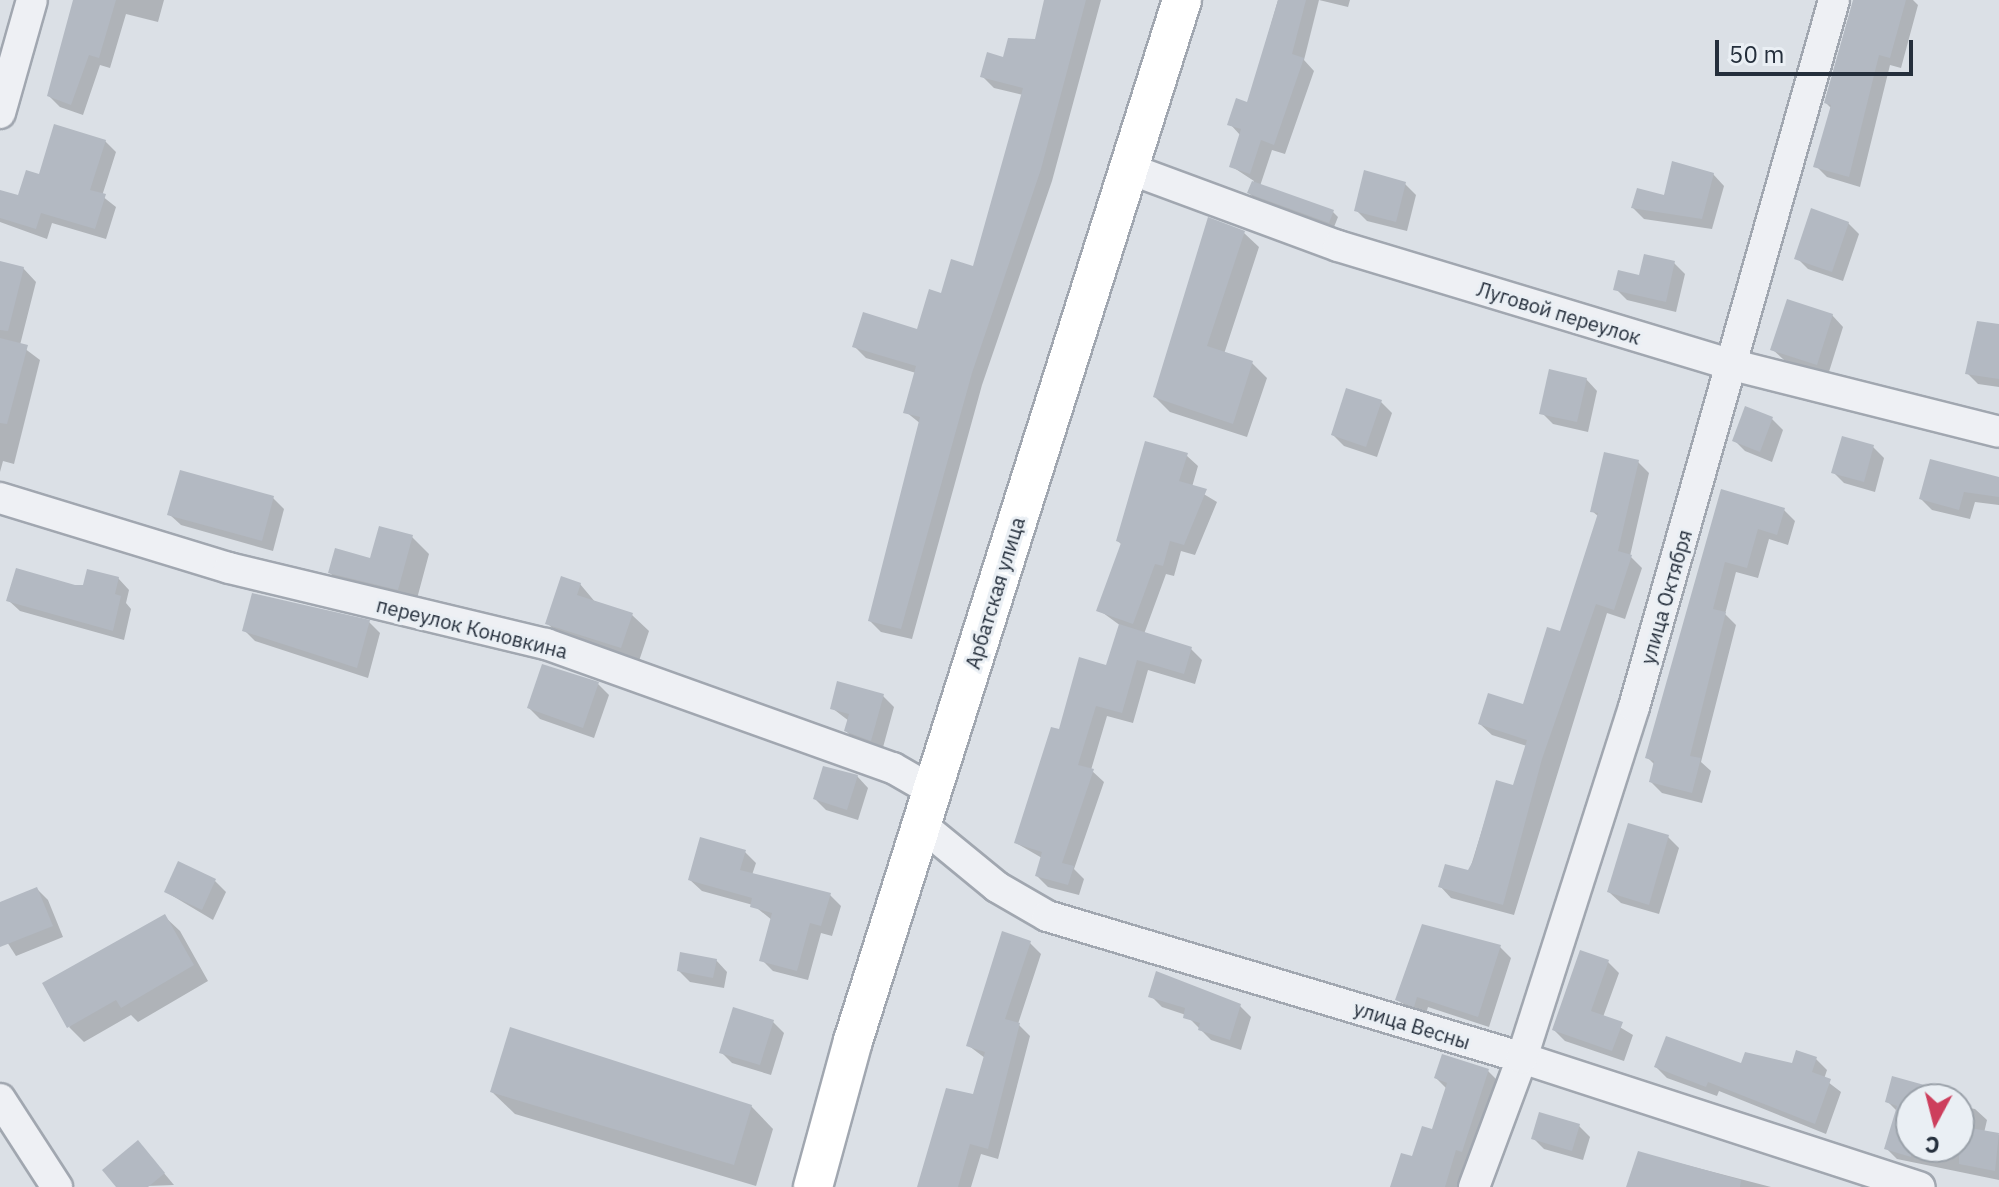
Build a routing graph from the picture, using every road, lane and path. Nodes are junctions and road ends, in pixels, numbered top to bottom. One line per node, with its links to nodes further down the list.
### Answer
1 (32, 0): 4 (street)
2 (1182, 0): 5 (main road, Арбатская улица)
3 (1834, 0): 6 (street, улица Октября)
4 (0, 113)
5 (1127, 168): 6 (street, Луговой переулок); 9 (main road, Арбатская улица)
6 (1733, 365): 7 (street, Луговой переулок); 10 (street, улица Октября)
7 (1999, 432)
8 (0, 498): 9 (street, переулок Коновкина)
9 (928, 809): 10 (street, улица Весны); 13 (main road, Арбатская улица)
10 (1522, 1058): 14 (street, улица Октября); 15 (street, улица Весны)
11 (0, 1099): 12 (street)
12 (57, 1187)
13 (813, 1187)
14 (1474, 1187)
15 (1920, 1187)

